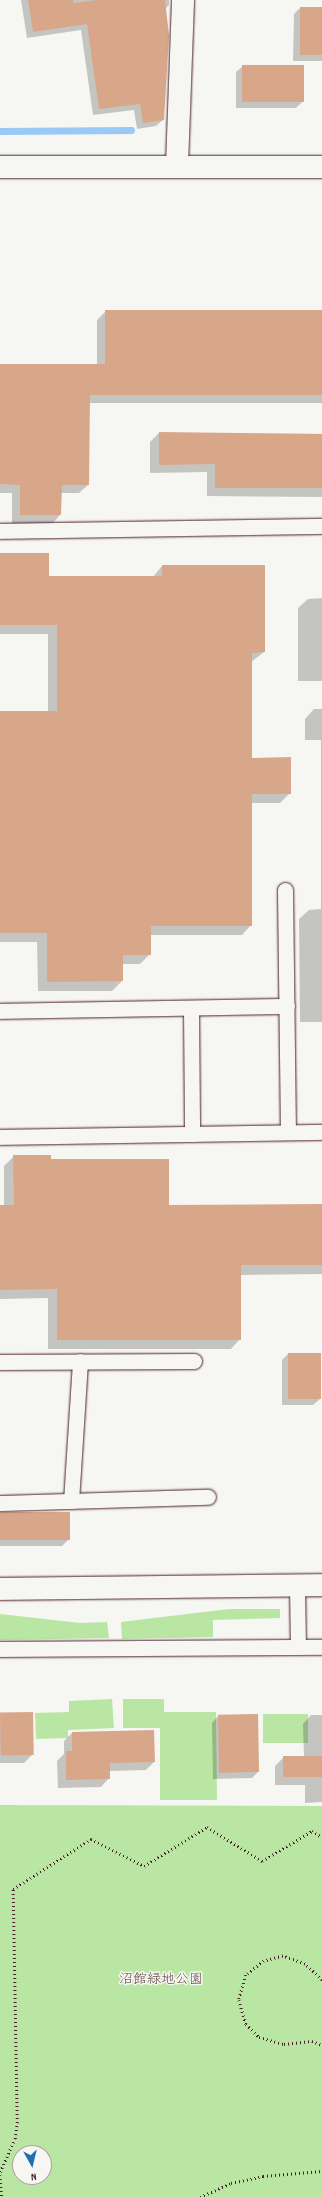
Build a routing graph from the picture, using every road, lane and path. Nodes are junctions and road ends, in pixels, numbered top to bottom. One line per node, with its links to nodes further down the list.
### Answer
1 (183, 0): 2 (street)
2 (177, 166): 3 (street); 4 (street)
3 (0, 167)
4 (322, 167)
5 (322, 526): 6 (lane)
6 (0, 531)
7 (286, 890): 8 (lane)
8 (287, 1006): 9 (lane); 11 (lane)
9 (191, 1008): 10 (lane); 13 (lane)
10 (0, 1011)
11 (288, 1132): 12 (lane); 13 (lane)
12 (322, 1132)
13 (192, 1134): 14 (lane)
14 (0, 1138)
15 (194, 1361): 17 (lane)
16 (0, 1362): 17 (lane)
17 (80, 1362): 19 (lane)
18 (208, 1497): 19 (lane)
19 (71, 1501): 20 (lane)
20 (0, 1503)
21 (297, 1585): 22 (street); 23 (street); 24 (lane)
22 (322, 1585)
23 (0, 1589)
24 (298, 1647): 25 (lane); 26 (lane)
25 (322, 1647)
26 (0, 1649)
27 (322, 1837): 31 (path)
28 (322, 1980): 29 (path)
29 (322, 2045)
30 (322, 2171): 34 (path)
31 (0, 2172)
32 (0, 2175): 33 (path)
33 (2, 2197)
34 (200, 2197)

